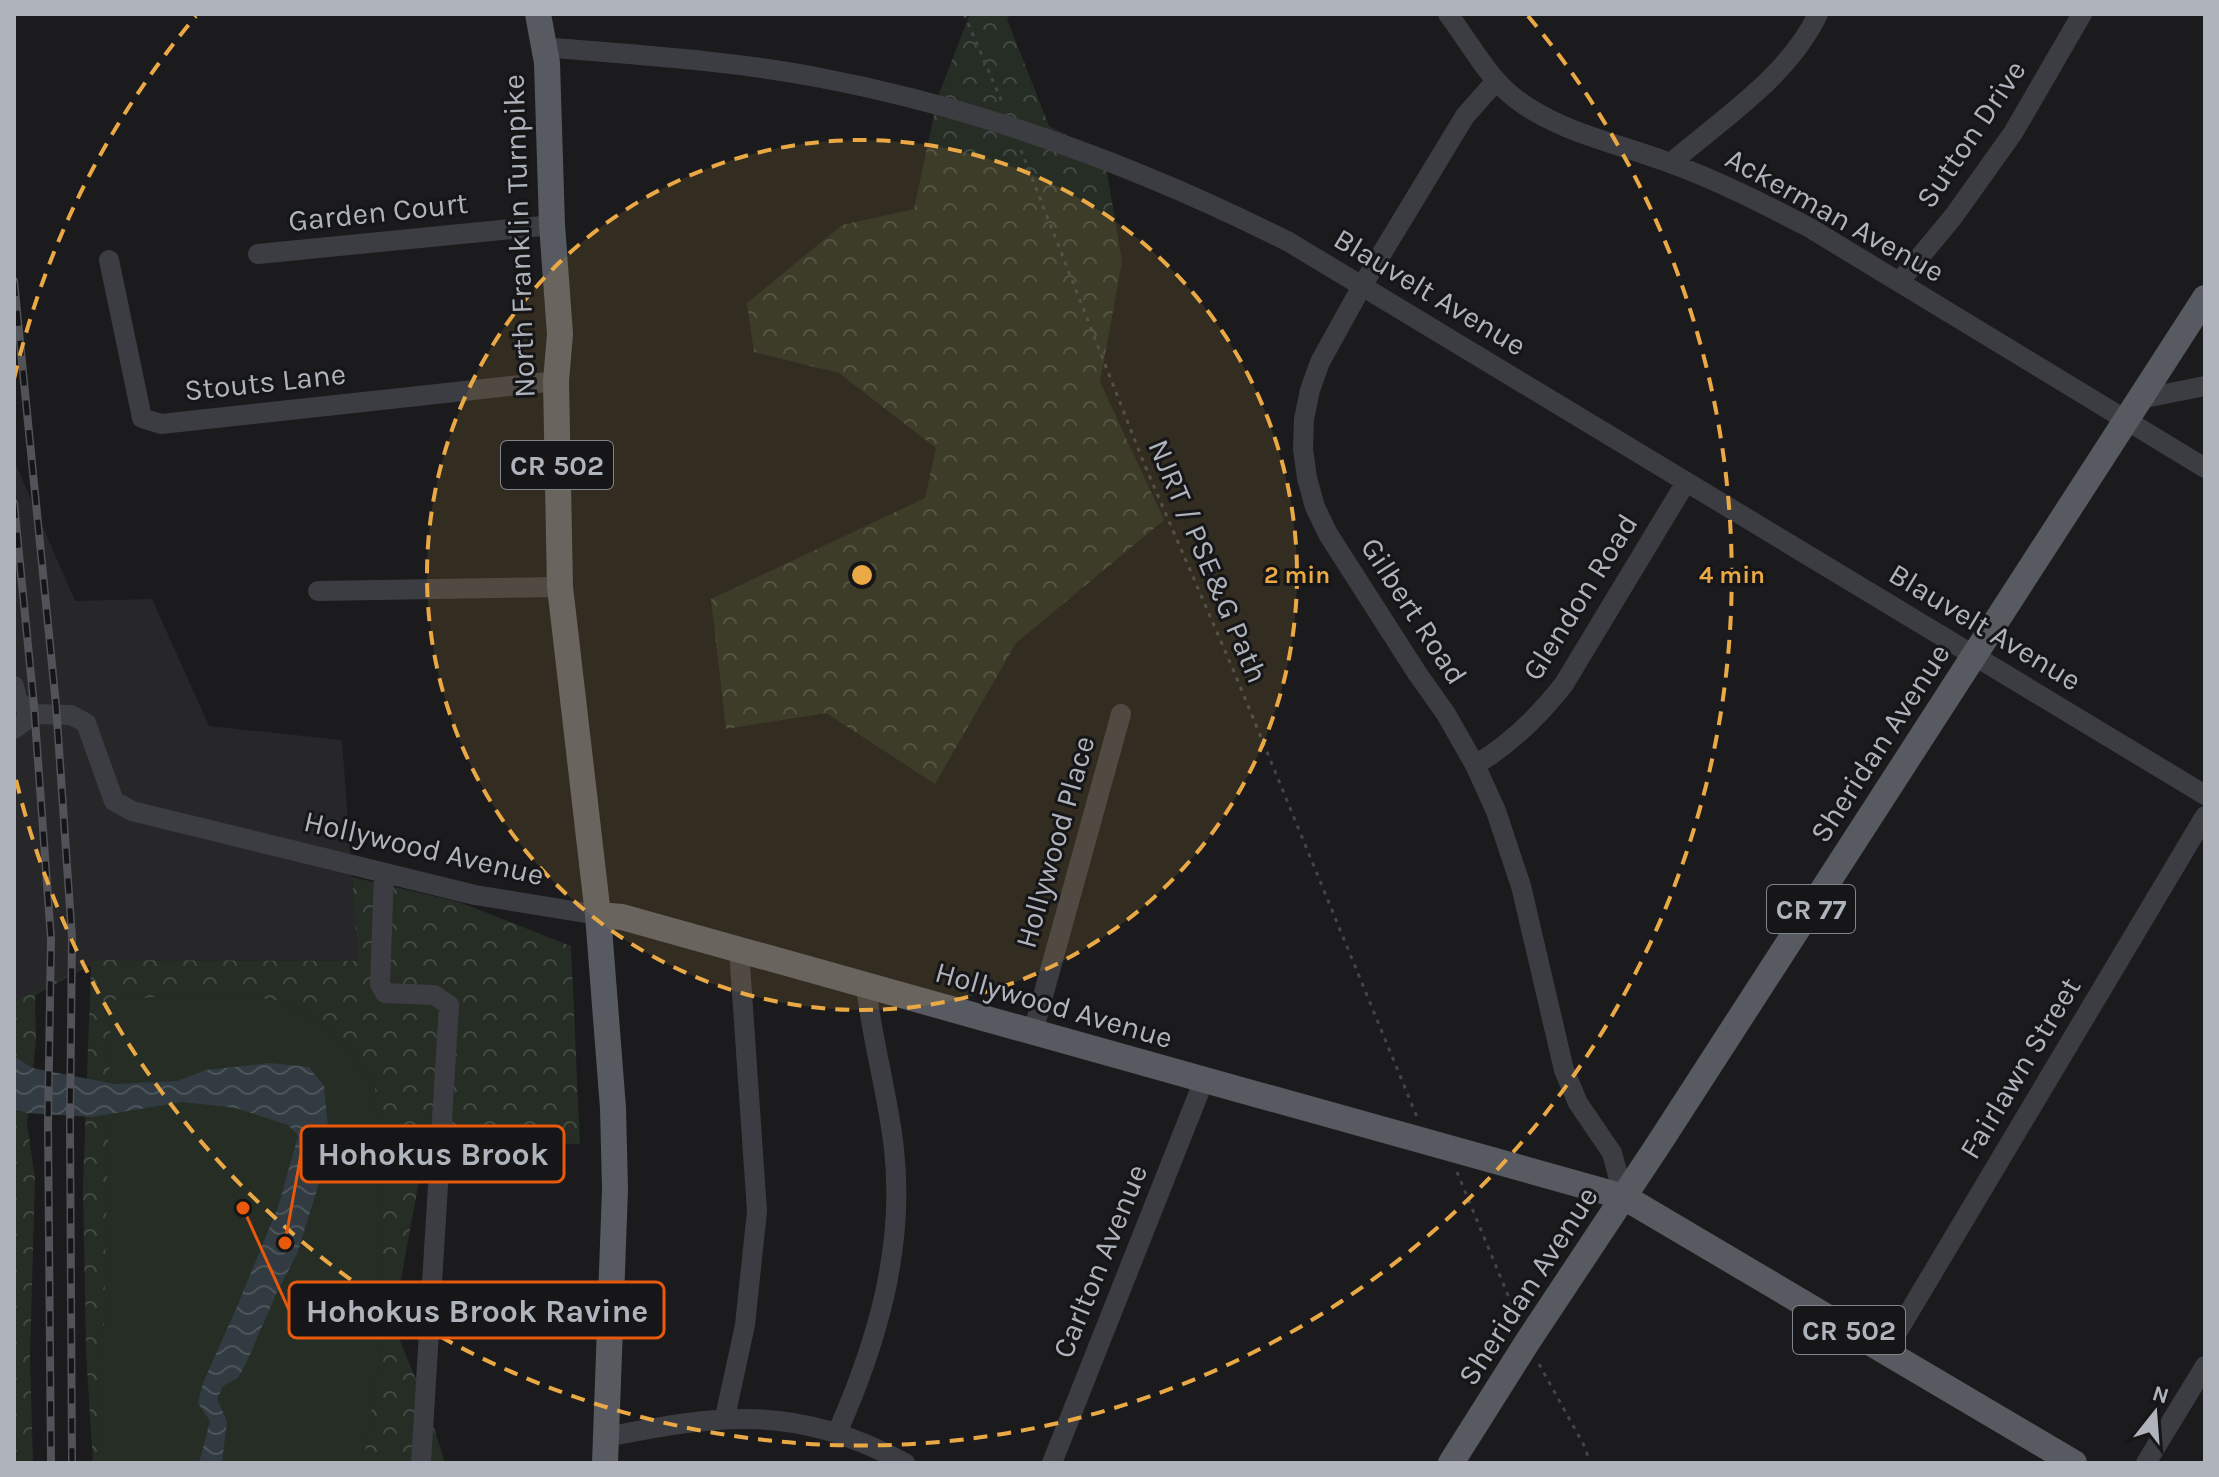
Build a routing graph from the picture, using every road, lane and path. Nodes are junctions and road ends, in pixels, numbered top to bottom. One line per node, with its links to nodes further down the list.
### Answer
1 (538, 14): 6 (main road, North Franklin Turnpike / CR 502)
2 (964, 14): 8 (path, NJRT / PSE&G Path)
3 (1448, 14): 7 (street, Ackerman Avenue)
4 (1818, 14): 9 (street)
5 (2082, 14): 13 (street, Sutton Drive)
6 (544, 47): 8 (street, Blauvelt Avenue); 10 (main road, North Franklin Turnpike / CR 502)
7 (1496, 81): 9 (street, Ackerman Avenue); 14 (street, Gilbert Road)
8 (1011, 126): 14 (street, Blauvelt Avenue); 37 (path, NJRT / PSE&G Path)
9 (1671, 163): 13 (street, Ackerman Avenue)
10 (552, 225): 11 (street, Garden Court); 16 (main road, North Franklin Turnpike / CR 502)
11 (258, 254)
12 (109, 260): 16 (street, Stouts Lane)
13 (1899, 282): 18 (street, Ackerman Avenue)
14 (1362, 286): 20 (street, Blauvelt Avenue); 28 (street, Gilbert Road)
15 (2205, 298): 18 (main road, Sheridan Avenue / CR 77)
16 (556, 381): 21 (main road, North Franklin Turnpike / CR 502)
17 (2205, 386): 18 (street)
18 (2134, 410): 19 (street, Ackerman Avenue); 23 (main road, Sheridan Avenue / CR 77)
19 (2205, 468)
20 (1686, 482): 23 (street, Blauvelt Avenue); 28 (street, Glendon Road)
21 (560, 587): 22 (street); 32 (main road, North Franklin Turnpike / CR 502)
22 (318, 591)
23 (1975, 656): 29 (street, Blauvelt Avenue); 39 (main road, Sheridan Avenue / CR 77)
24 (14, 686): 25 (street)
25 (34, 714): 27 (street); 31 (street, Hollywood Avenue)
26 (1121, 714): 35 (street, Hollywood Place)
27 (14, 729)
28 (1475, 765): 39 (street, Gilbert Road)
29 (2205, 795)
30 (2205, 816): 41 (street, Fairlawn Street)
31 (384, 874): 32 (street, Hollywood Avenue); 47 (street)
32 (598, 915): 33 (main road, Hollywood Avenue / CR 502); 46 (main road, North Franklin Turnpike)
33 (739, 950): 34 (main road, Hollywood Avenue / CR 502); 44 (street)
34 (866, 986): 35 (main road, Hollywood Avenue / CR 502); 45 (street)
35 (1033, 1032): 36 (main road, Hollywood Avenue / CR 502)
36 (1204, 1080): 39 (main road, Hollywood Avenue / CR 502); 49 (street, Carlton Avenue)
37 (1419, 1122)
38 (1455, 1166): 40 (path)
39 (1624, 1197): 41 (main road, Hollywood Avenue / CR 502); 50 (main road, Sheridan Avenue / CR 77)
40 (1520, 1324)
41 (1886, 1351): 52 (main road, Hollywood Avenue / CR 502)
42 (1535, 1357): 51 (path)
43 (2205, 1366): 53 (street)
44 (725, 1417): 45 (street); 46 (street)
45 (837, 1433): 48 (street)
46 (606, 1450)
47 (421, 1463)
48 (905, 1463)
49 (1052, 1463)
50 (1451, 1463)
51 (1589, 1463)
52 (2074, 1463)
53 (2146, 1463)

